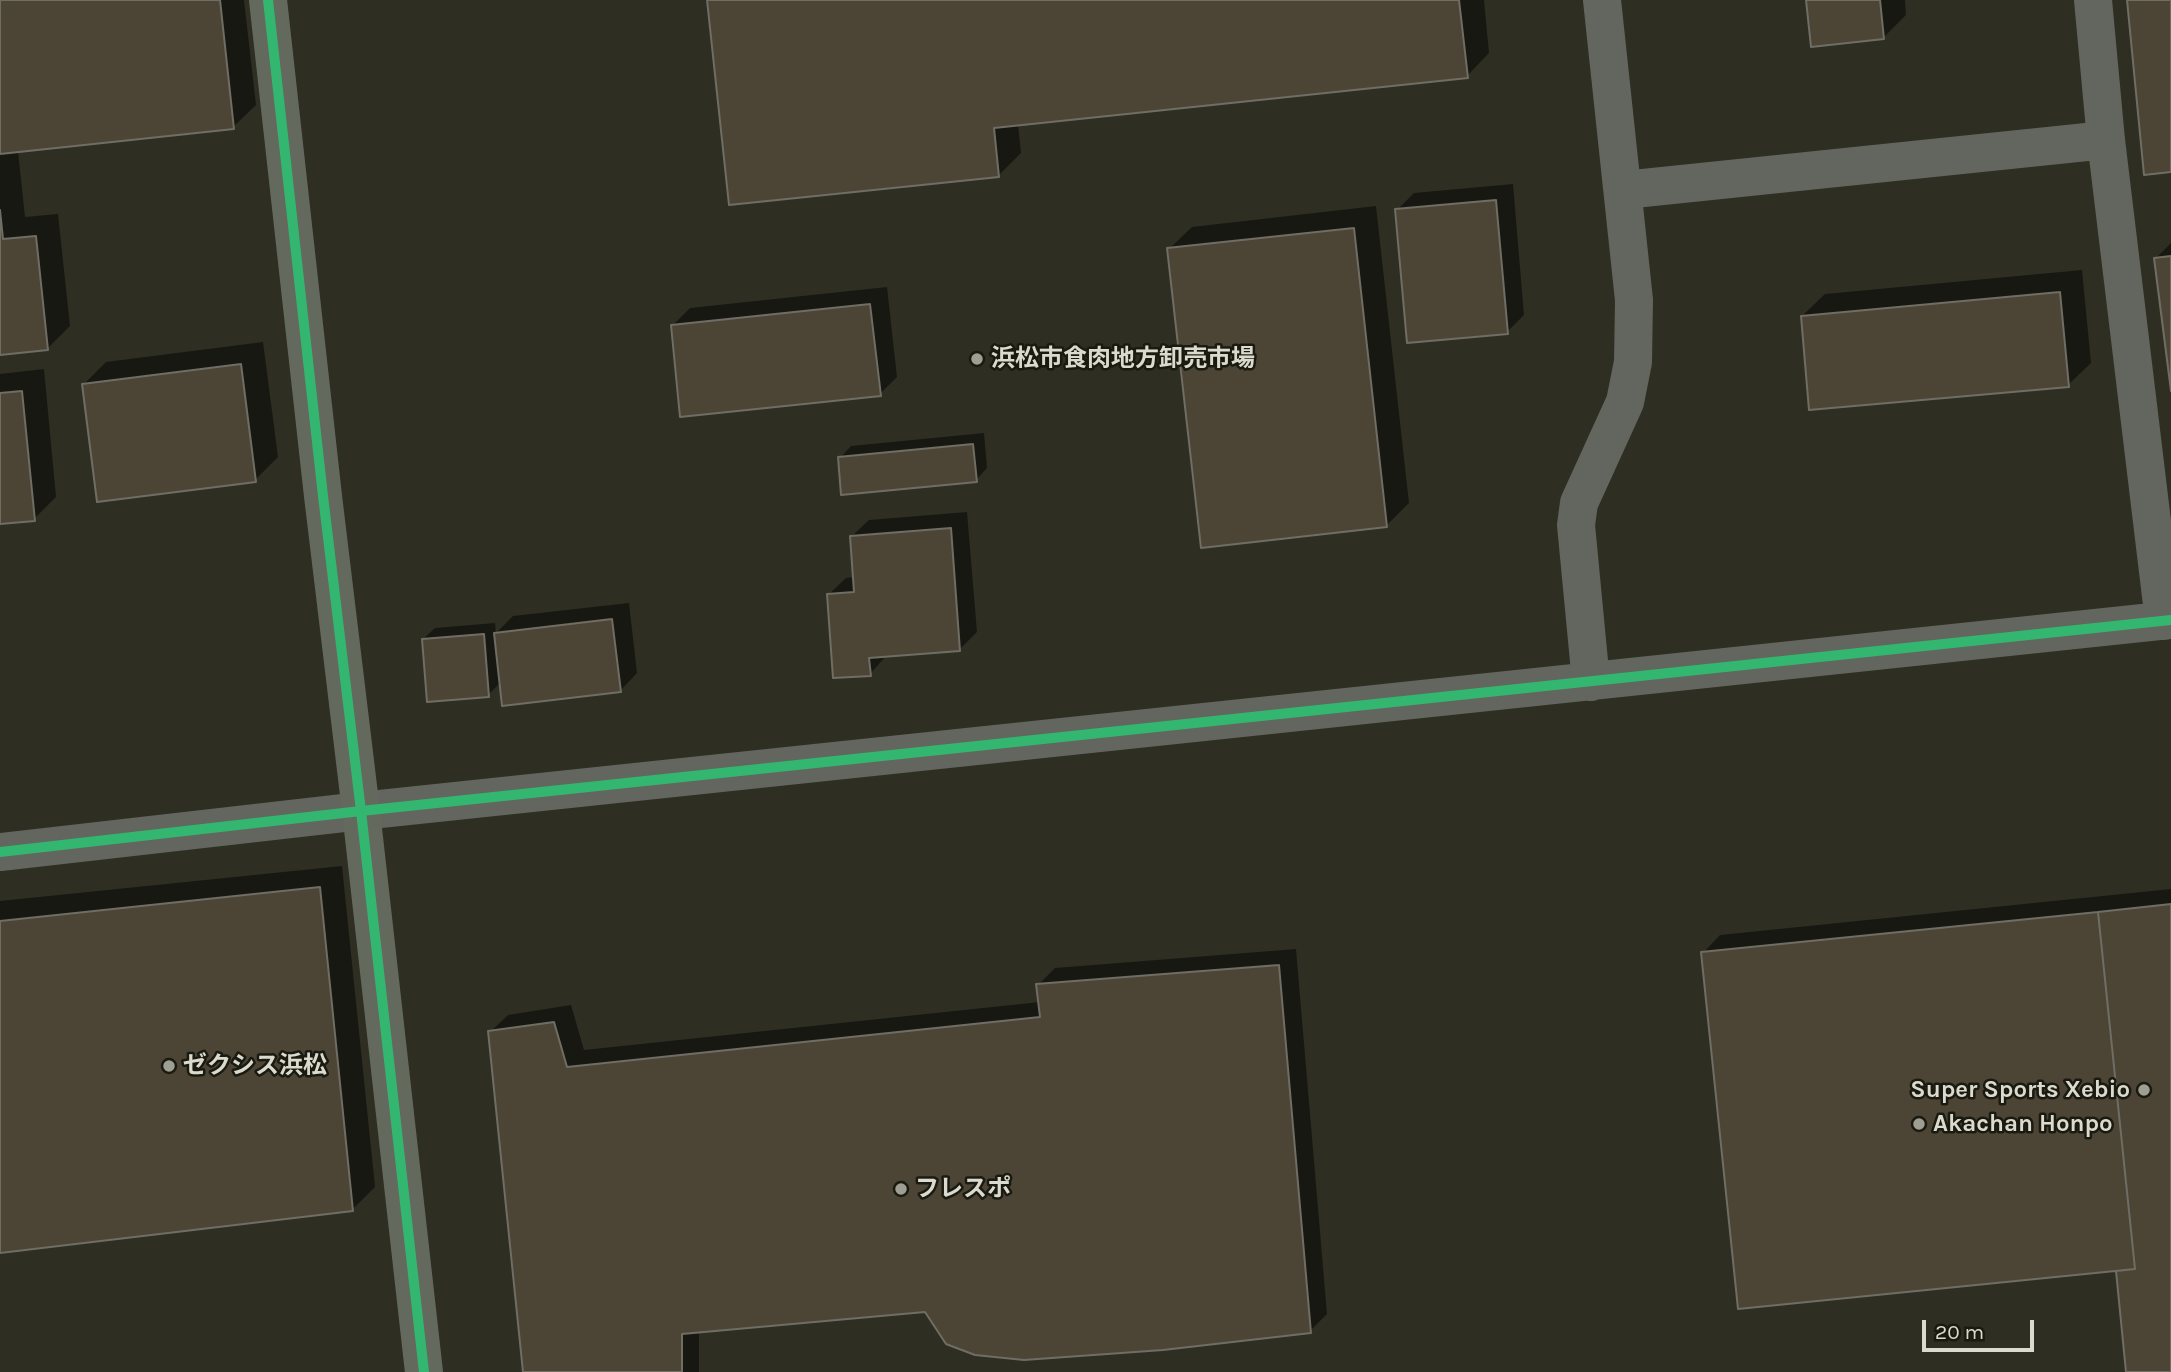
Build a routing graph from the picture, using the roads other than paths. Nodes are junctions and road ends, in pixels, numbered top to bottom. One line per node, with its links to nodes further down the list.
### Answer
1 (268, 0): 8 (street)
2 (1602, 0): 5 (street)
3 (2093, 0): 4 (street)
4 (2106, 140): 5 (street); 6 (street)
5 (1624, 190): 7 (street)
6 (2167, 620): 7 (street)
7 (1591, 682): 8 (street)
8 (361, 811): 9 (street); 10 (street)
9 (0, 852)
10 (424, 1372)

